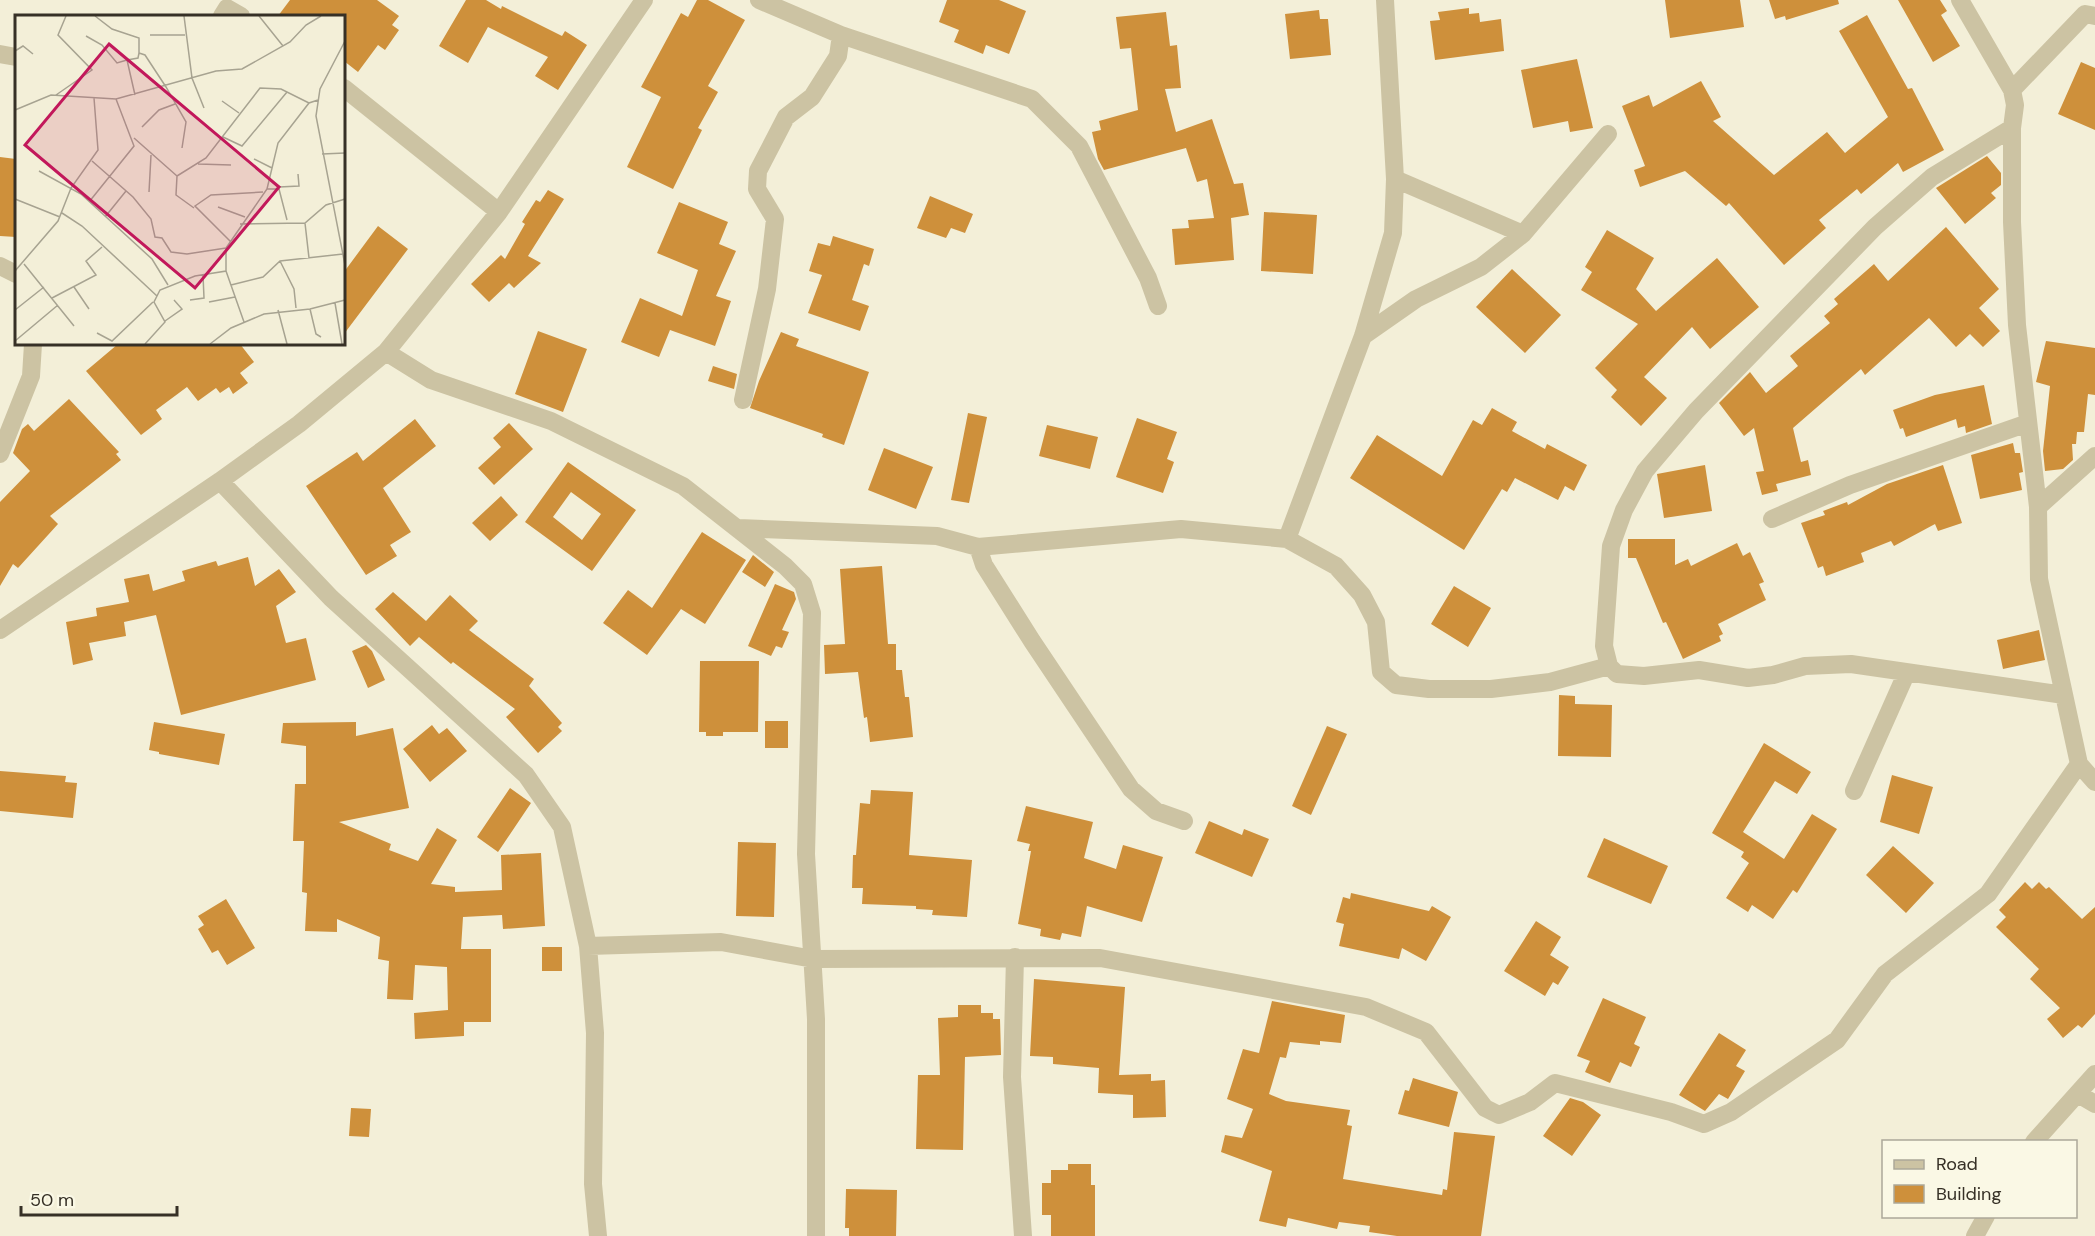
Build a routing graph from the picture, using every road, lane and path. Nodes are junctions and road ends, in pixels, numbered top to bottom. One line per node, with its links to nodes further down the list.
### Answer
1 (644, 0): 14 (street)
2 (759, 0): 6 (street)
3 (1385, 0): 13 (street)
4 (1960, 0): 10 (street)
5 (2092, 11): 10 (street)
6 (841, 35): 18 (street); 22 (street)
7 (0, 54): 8 (street)
8 (15, 57)
9 (345, 89): 14 (street)
10 (2012, 90): 11 (street)
11 (2012, 128): 23 (street); 33 (street)
12 (1608, 134): 15 (street)
13 (1395, 179): 15 (street); 19 (street)
14 (500, 212): 21 (street)
15 (1523, 234): 19 (street)
16 (0, 266): 17 (street)
17 (15, 274)
18 (1158, 306)
19 (1363, 336): 30 (street)
20 (33, 345): 24 (street)
21 (386, 352): 26 (street); 29 (street)
22 (743, 400)
23 (2028, 423): 27 (street); 28 (street)
24 (0, 454)
25 (2095, 456): 27 (street)
26 (220, 481): 32 (street); 40 (street)
27 (2038, 507): 35 (street)
28 (1772, 519)
29 (738, 528): 31 (street); 42 (street)
30 (1287, 539): 31 (street); 33 (street)
31 (978, 547): 39 (street)
32 (0, 630)
33 (1609, 666): 34 (street)
34 (1906, 674): 35 (street); 38 (street)
35 (2064, 695): 36 (street)
36 (2079, 764): 37 (street); 41 (street)
37 (2095, 782)
38 (1854, 791)
39 (1184, 821)
40 (588, 946): 42 (street); 48 (street)
41 (1015, 957): 42 (street); 50 (street)
42 (813, 959): 49 (street)
43 (2095, 1074): 44 (street)
44 (2078, 1094): 45 (street); 46 (street)
45 (2095, 1104)
46 (2036, 1140)
47 (1985, 1218): 51 (street)
48 (598, 1236)
49 (816, 1236)
50 (1023, 1236)
51 (1975, 1236)

